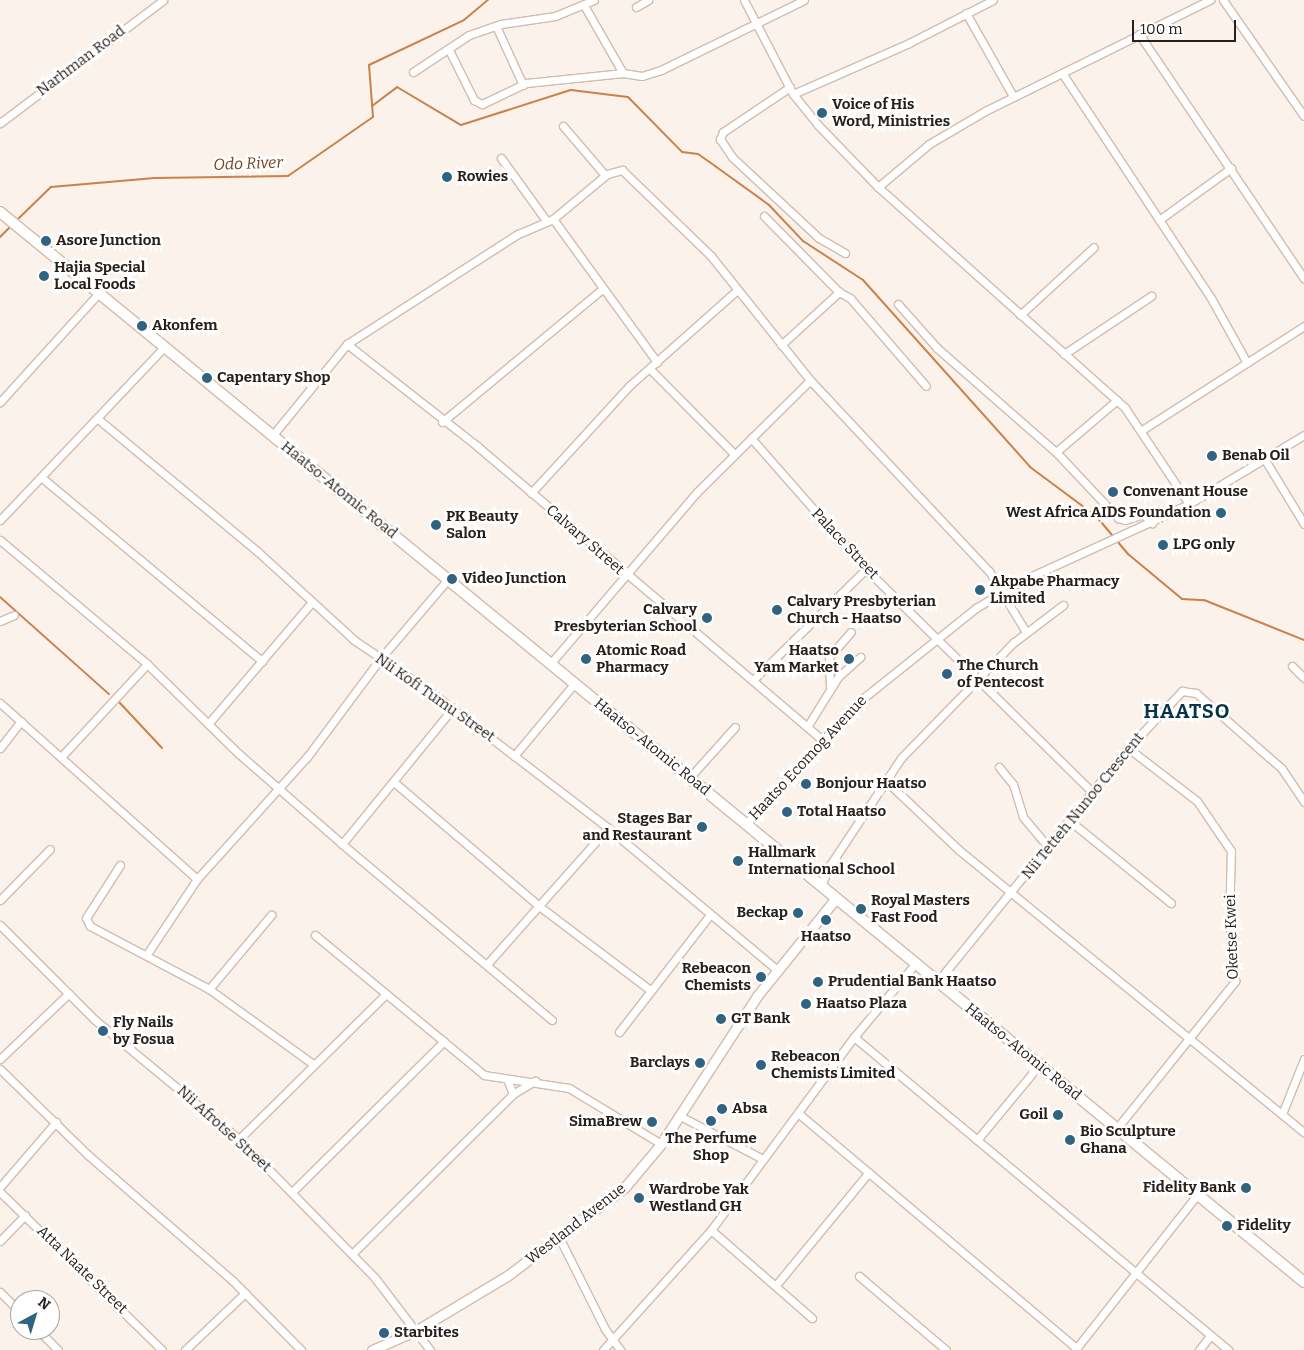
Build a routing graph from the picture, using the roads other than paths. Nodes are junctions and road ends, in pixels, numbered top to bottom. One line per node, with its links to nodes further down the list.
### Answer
1 (163, 0): 23 (street, Narhman Road)
2 (594, 0): 9 (street)
3 (648, 0): 10 (street)
4 (744, 0): 12 (street)
5 (804, 0): 12 (street)
6 (993, 0): 11 (street)
7 (1210, 0): 14 (street)
8 (1223, 0): 22 (street)
9 (585, 6): 13 (street); 18 (street)
10 (636, 7)
11 (966, 13): 20 (street); 21 (street)
12 (757, 23): 18 (street); 20 (street)
13 (496, 26): 15 (street); 19 (street)
14 (1139, 34): 17 (street); 26 (street)
15 (450, 50): 16 (street); 19 (street)
16 (412, 72)
17 (1062, 72): 21 (street); 32 (street)
18 (623, 73): 19 (street)
19 (523, 85)
20 (791, 91): 28 (street); 34 (street)
21 (1013, 96): 28 (street)
22 (1304, 116)
23 (0, 123)
24 (563, 126): 27 (street)
25 (501, 158): 31 (street)
26 (1231, 168): 32 (street); 35 (street)
27 (605, 175): 31 (street); 37 (street)
28 (878, 187): 42 (street)
29 (0, 212): 39 (main road, Haatso-Atomic Road)
30 (764, 216): 38 (street)
31 (549, 219): 36 (street); 44 (street)
32 (1160, 220): 49 (street)
33 (1094, 247): 42 (street)
34 (845, 253)
35 (1304, 279)
36 (602, 288): 48 (street); 56 (street)
37 (736, 291): 45 (street); 48 (street)
38 (839, 292): 45 (street); 52 (street)
39 (99, 293): 46 (main road, Haatso-Atomic Road); 54 (street)
40 (1151, 296): 47 (street)
41 (898, 304): 61 (street)
42 (1020, 315): 47 (street)
43 (1304, 326): 49 (street)
44 (347, 344): 56 (street, Calvary Street); 59 (street)
45 (781, 345): 51 (street)
46 (164, 347): 55 (street); 59 (main road, Haatso-Atomic Road)
47 (1064, 354): 53 (street)
48 (658, 362): 50 (street)
49 (1247, 363): 57 (street)
50 (650, 369): 62 (street); 65 (street)
51 (810, 380): 60 (street); 74 (street)
52 (926, 386)
53 (1117, 400): 57 (street); 61 (street)
54 (0, 402)
55 (98, 419): 64 (street); 75 (street, Nii Kofi Tumu Street)
56 (442, 422): 65 (street, Calvary Street)
57 (1142, 430): 66 (street)
58 (1304, 435): 63 (street, Haatso Ecomog Avenue)
59 (272, 436): 73 (main road, Haatso-Atomic Road)
60 (751, 438): 62 (street); 71 (street, Palace Street)
61 (1056, 452): 68 (street)
62 (734, 454): 72 (street)
63 (1264, 460): 66 (street, Haatso Ecomog Avenue); 69 (street)
64 (41, 477): 67 (street); 84 (street)
65 (531, 493): 72 (street, Calvary Street)
66 (1189, 504): 68 (street, Haatso Ecomog Avenue)
67 (0, 520)
68 (1152, 523): 74 (street, Haatso Ecomog Avenue)
69 (1304, 524)
70 (0, 540): 85 (street)
71 (866, 569): 81 (street, Palace Street); 89 (street)
72 (624, 575): 86 (street); 89 (street, Calvary Street)
73 (448, 579): 83 (street); 86 (main road, Haatso-Atomic Road)
74 (1003, 591): 80 (street); 81 (street, Haatso Ecomog Avenue)
75 (312, 602): 83 (street, Nii Kofi Tumu Street); 84 (street)
76 (1063, 605): 80 (street)
77 (14, 615): 78 (street)
78 (0, 621)
79 (851, 632): 92 (street)
80 (1026, 632): 90 (street)
81 (934, 638): 90 (street, Palace Street); 99 (street, Haatso Ecomog Avenue)
82 (860, 658): 92 (street)
83 (380, 659): 94 (street, Nii Kofi Tumu Street); 108 (street)
84 (262, 661): 96 (street)
85 (147, 664): 96 (street); 103 (street)
86 (550, 664): 91 (main road, Haatso-Atomic Road)
87 (1292, 666): 88 (street)
88 (1304, 678)
89 (753, 680): 98 (street, Calvary Street)
90 (976, 680): 106 (street); 109 (street, Palace Street)
91 (574, 684): 102 (street); 105 (main road, Haatso-Atomic Road)
92 (830, 689): 98 (street)
93 (0, 703): 95 (street)
94 (453, 708): 102 (street, Nii Kofi Tumu Street); 107 (street)
95 (21, 722): 100 (street); 103 (street)
96 (208, 724): 108 (street)
97 (734, 727): 105 (street)
98 (807, 727): 99 (street, Calvary Street)
99 (821, 739): 112 (street, Haatso Ecomog Avenue)
100 (0, 748)
101 (1128, 748): 109 (street, Nii Tetteh Nunoo Crescent); 110 (street, Nii Tetteh Nunoo Crescent); 141 (street, Oketse Kwei)
102 (514, 756): 113 (street, Nii Kofi Tumu Street)
103 (61, 757): 118 (street)
104 (999, 767): 115 (street)
105 (690, 777): 112 (main road, Haatso-Atomic Road)
106 (885, 780): 119 (street); 120 (street)
107 (395, 783): 114 (street); 124 (street)
108 (278, 788): 114 (street); 118 (street)
109 (1092, 793): 111 (street, Nii Tetteh Nunoo Crescent)
110 (1304, 802)
111 (1070, 822): 115 (street, Nii Tetteh Nunoo Crescent); 123 (street)
112 (748, 823): 119 (main road, Haatso-Atomic Road)
113 (608, 828): 124 (street); 126 (street, Nii Kofi Tumu Street)
114 (342, 844): 130 (street)
115 (1048, 847): 120 (street, Nii Tetteh Nunoo Crescent)
116 (50, 849): 122 (street)
117 (120, 865): 129 (street)
118 (197, 879): 129 (street)
119 (822, 886): 121 (main road, Haatso-Atomic Road)
120 (1013, 892): 133 (street, Nii Tetteh Nunoo Crescent); 141 (street)
121 (836, 898): 131 (main road, Haatso-Atomic Road); 132 (street, Westland Avenue)
122 (0, 900)
123 (1171, 903)
124 (539, 906): 130 (street); 135 (street)
125 (272, 914): 134 (street)
126 (709, 916): 132 (street, Nii Kofi Tumu Street); 135 (street)
127 (0, 925): 136 (street, Nii Afrotse Street)
128 (315, 935): 137 (street)
129 (147, 954): 134 (street)
130 (488, 963): 138 (street)
131 (915, 964): 133 (main road, Haatso-Atomic Road); 140 (street)
132 (777, 970): 153 (street, Westland Avenue)
133 (937, 982): 146 (main road, Haatso-Atomic Road)
134 (209, 988): 145 (street)
135 (650, 990): 139 (street)
136 (69, 993): 143 (street); 157 (street, Nii Afrotse Street)
137 (385, 995): 142 (street); 145 (street)
138 (552, 1020)
139 (619, 1032)
140 (854, 1037): 151 (street); 158 (street)
141 (1189, 1040): 152 (street); 155 (street, Oketse Kwei)
142 (444, 1041): 148 (street); 164 (street)
143 (0, 1059)
144 (1304, 1059): 152 (street)
145 (313, 1064): 157 (street)
146 (1039, 1065): 155 (main road, Haatso-Atomic Road); 158 (street)
147 (0, 1069): 154 (street)
148 (508, 1078): 149 (street); 150 (street)
149 (535, 1081): 150 (street); 159 (street)
150 (513, 1094): 170 (street)
151 (798, 1113): 160 (street); 161 (street)
152 (1282, 1114): 156 (street)
153 (680, 1116): 159 (street, Westland Avenue); 160 (street)
154 (56, 1122): 162 (street); 176 (street)
155 (1117, 1128): 165 (main road, Haatso-Atomic Road)
156 (1304, 1132)
157 (240, 1139): 164 (street, Nii Afrotse Street)
158 (978, 1140): 171 (street)
159 (661, 1144): 168 (street, Westland Avenue)
160 (763, 1159): 167 (street)
161 (869, 1172): 174 (street); 183 (street)
162 (0, 1187)
163 (0, 1192): 166 (street, Atta Naate Street)
164 (292, 1192): 170 (street, Nii Afrotse Street)
165 (1197, 1195): 171 (street); 173 (main road, Haatso-Atomic Road)
166 (24, 1215): 169 (street); 185 (street, Atta Naate Street)
167 (711, 1230): 174 (street); 182 (street)
168 (560, 1240): 179 (street, Westland Avenue); 182 (street)
169 (0, 1241)
170 (352, 1254): 179 (street, Nii Afrotse Street)
171 (1136, 1273): 180 (street); 183 (street)
172 (859, 1276): 192 (street)
173 (1304, 1282)
174 (776, 1286): 178 (street)
175 (0, 1292): 177 (street)
176 (245, 1293): 186 (street); 187 (street)
177 (10, 1302)
178 (812, 1318)
179 (417, 1330): 188 (street, Westland Avenue); 189 (street, Nii Afrotse Street)
180 (1210, 1336): 193 (street); 194 (street)
181 (48, 1340): 184 (street)
182 (612, 1342): 190 (street); 191 (street)
183 (1076, 1349)
184 (58, 1350)
185 (162, 1350)
186 (185, 1350)
187 (301, 1350)
188 (372, 1350)
189 (430, 1350)
190 (603, 1350)
191 (620, 1350)
192 (946, 1350)
193 (1199, 1350)
194 (1228, 1350)

